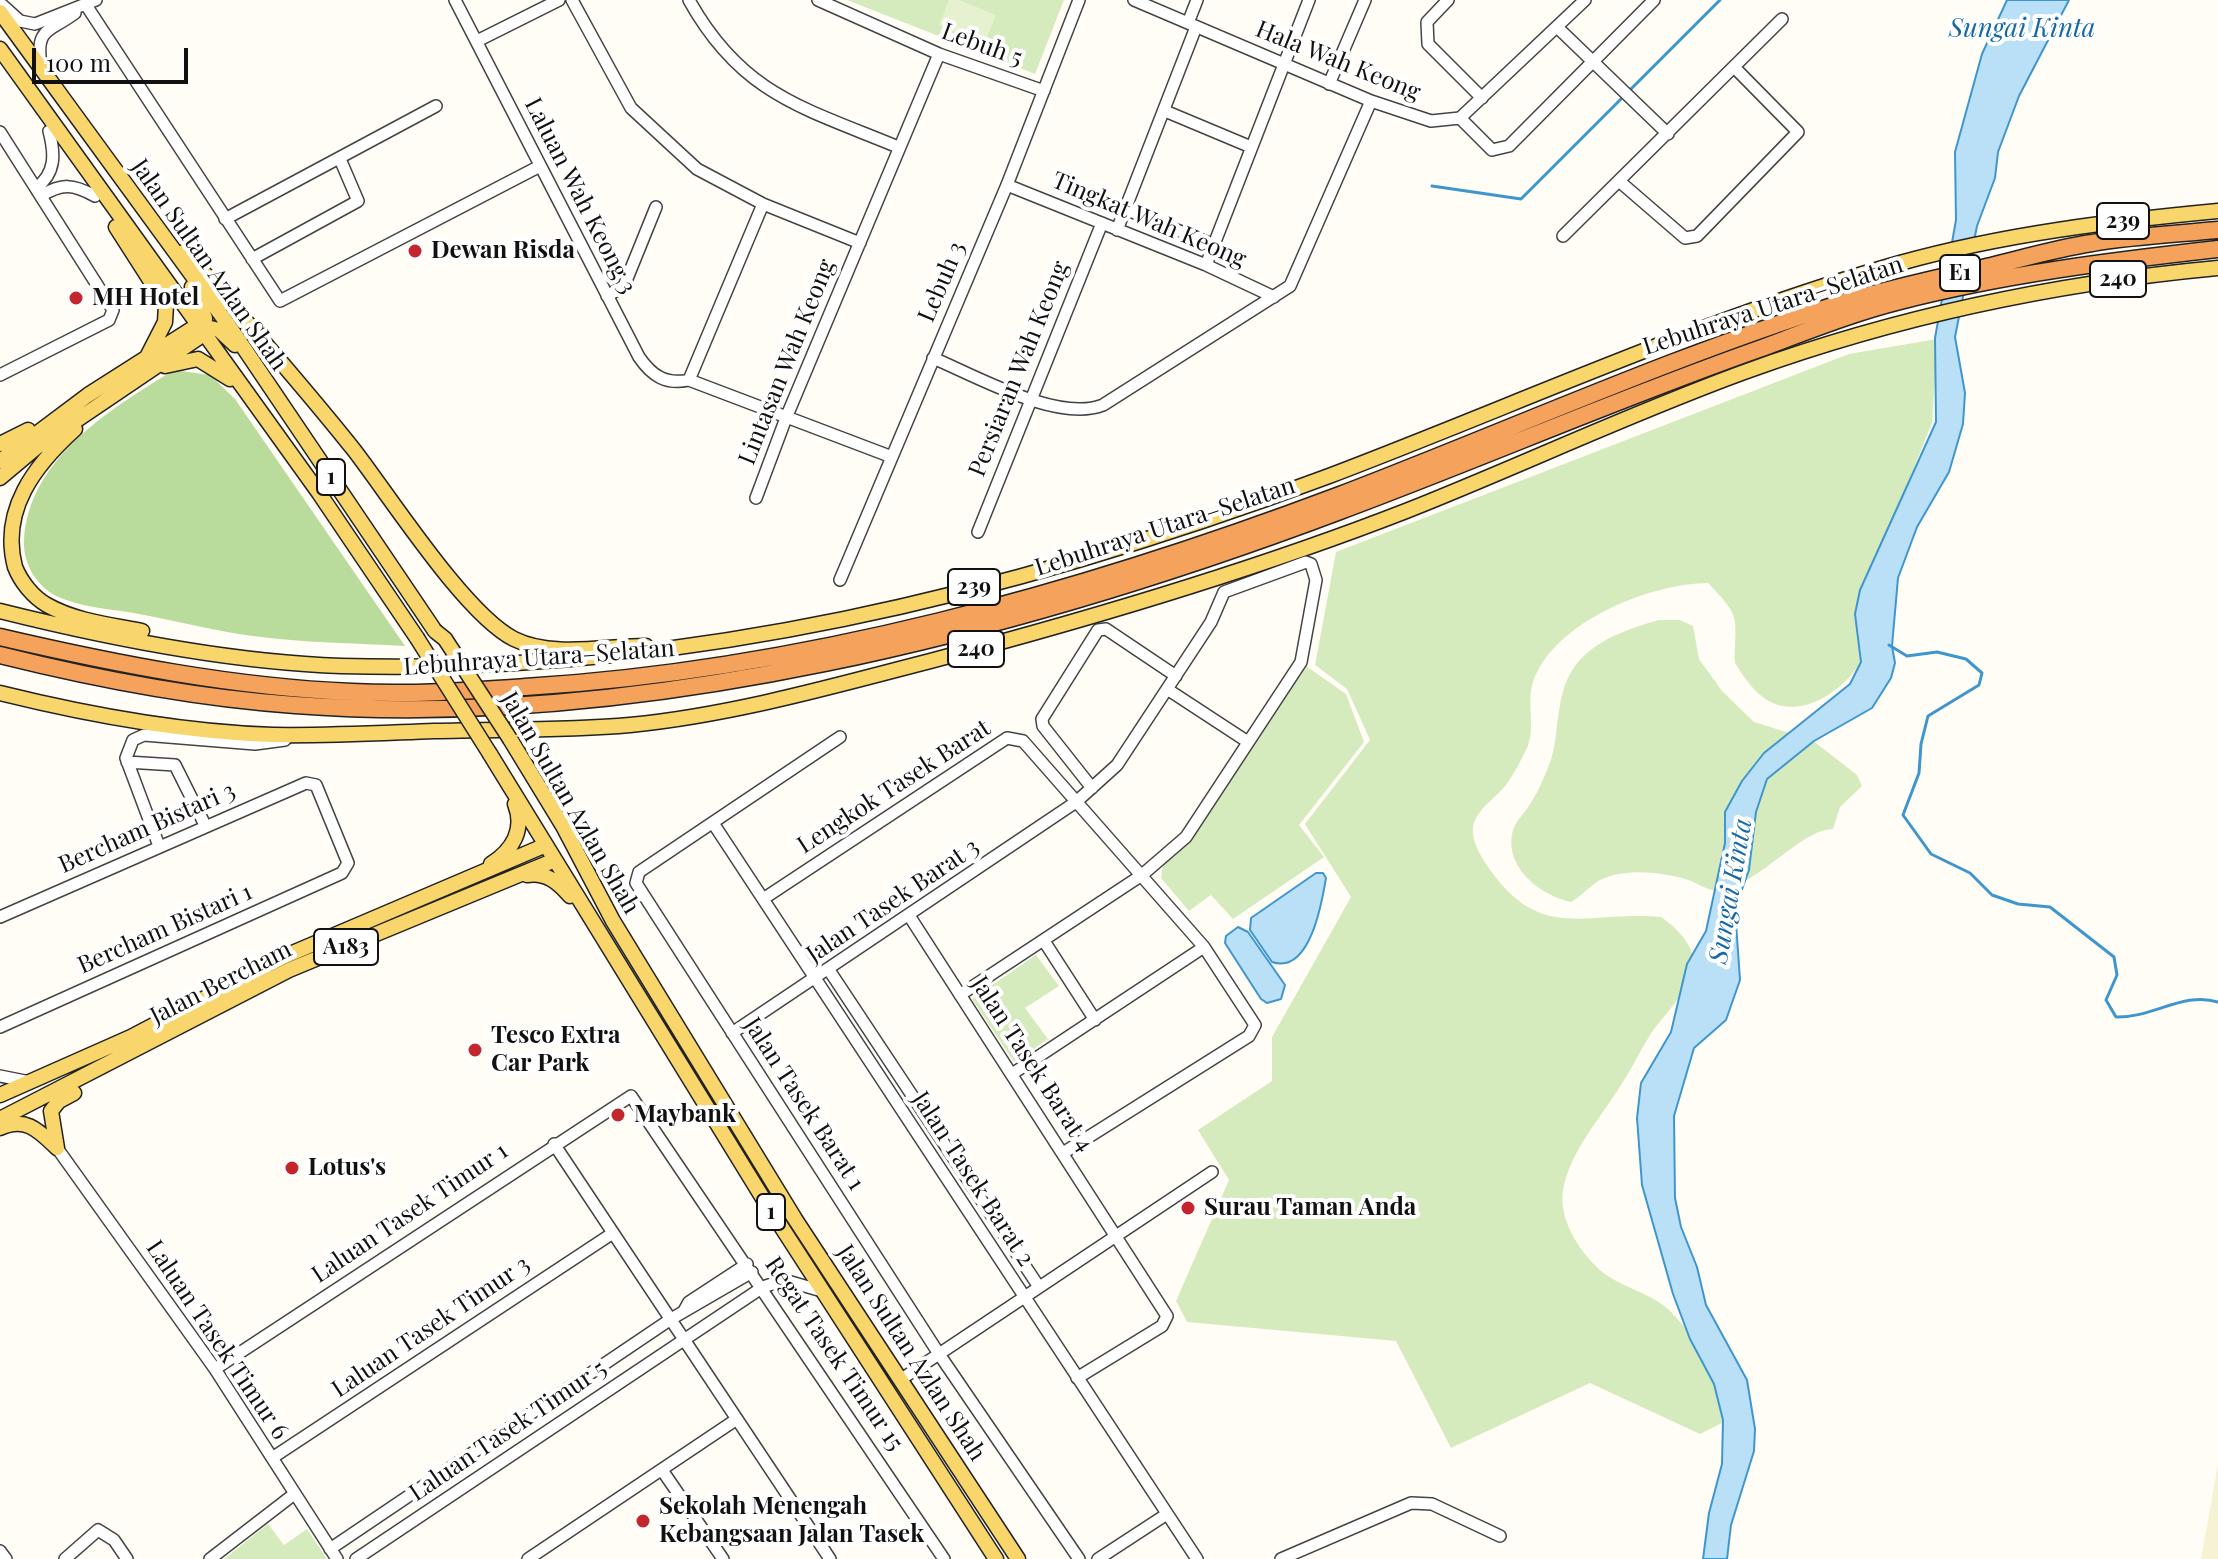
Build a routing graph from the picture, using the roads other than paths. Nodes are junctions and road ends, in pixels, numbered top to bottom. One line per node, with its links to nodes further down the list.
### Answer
1 (455, 0): 20 (street, Laluan Wah Keong 3)
2 (559, 0): 20 (street)
3 (572, 0): 46 (street)
4 (689, 0): 38 (street)
5 (818, 0): 22 (street, Lebuh 5)
6 (1079, 0): 29 (street, Lebuh 3)
7 (1134, 0): 18 (street, Hala Wah Keong)
8 (1197, 0): 18 (street)
9 (1309, 0): 26 (street)
10 (1365, 0): 28 (street)
11 (1448, 0): 30 (street)
12 (1585, 0): 19 (street)
13 (1654, 0): 23 (street)
14 (0, 3): 15 (street)
15 (88, 4): 25 (street); 51 (street)
16 (0, 14): 25 (main road, Jalan Sultan Azlan Shah / 1); 66 (main road)
17 (1782, 19): 27 (street)
18 (1192, 25): 26 (street, Hala Wah Keong); 33 (street)
19 (1558, 28): 23 (street); 30 (street)
20 (477, 41): 41 (street, Laluan Wah Keong 3)
21 (0, 49): 66 (main road, Jalan Sultan Azlan Shah / 1)
22 (939, 54): 29 (street, Lebuh 5); 38 (street, Lintasan Wah Keong)
23 (1592, 61): 34 (street); 36 (street)
24 (0, 62): 35 (main road)
25 (41, 65): 50 (main road, Jalan Sultan Azlan Shah / 1)
26 (1283, 65): 28 (street, Hala Wah Keong); 39 (street)
27 (1734, 67): 36 (street); 42 (street)
28 (1329, 84): 31 (street, Hala Wah Keong)
29 (1044, 91): 43 (street, Lebuh 3)
30 (1482, 98): 34 (street)
31 (1371, 101): 34 (street, Hala Wah Keong); 65 (street)
32 (436, 106): 40 (street)
33 (1165, 111): 39 (street); 48 (street)
34 (1460, 118)
35 (49, 131): 44 (street); 45 (main road)
36 (1668, 134): 42 (street)
37 (2, 140): 44 (street)
38 (898, 147): 56 (street, Lintasan Wah Keong)
39 (1251, 147): 57 (street)
40 (340, 159): 51 (street); 59 (street)
41 (540, 166): 59 (street); 64 (street, Laluan Wah Keong 3)
42 (1619, 181): 55 (street)
43 (1007, 185): 52 (street, Tingkat Wah Keong); 69 (street, Lebuh 3)
44 (39, 192): 45 (street); 71 (street)
45 (95, 196): 70 (main road)
46 (763, 204): 56 (street); 72 (street)
47 (656, 207): 64 (street)
48 (1125, 209): 53 (street); 57 (street, Tingkat Wah Keong)
49 (2218, 211): 86 (main road, 239)
50 (147, 216): 68 (main road, Jalan Sultan Azlan Shah / 1); 86 (main road)
51 (225, 219): 59 (street)
52 (1102, 223): 53 (street, Tingkat Wah Keong); 74 (street, Persiaran Wah Keong)
53 (1117, 230): 60 (street, Tingkat Wah Keong)
54 (2218, 230): 61 (highway, Lebuhraya Utara–Selatan / E1)
55 (1563, 236)
56 (860, 243): 76 (street, Lintasan Wah Keong)
57 (1214, 245): 60 (street)
58 (2218, 249): 61 (highway, Lebuhraya Utara–Selatan / E1)
59 (252, 259)
60 (1206, 265): 65 (street, Tingkat Wah Keong)
61 (2021, 267): 63 (highway, Lebuhraya Utara–Selatan / E1)
62 (2218, 268): 92 (main road, 240)
63 (1899, 294): 85 (highway, Lebuhraya Utara–Selatan / E1); 87 (highway, Lebuhraya Utara–Selatan / E1)
64 (607, 296): 72 (street, Laluan Wah Keong 3)
65 (1274, 297): 74 (street)
66 (194, 307): 67 (main road, Jalan Sultan Azlan Shah / 1)
67 (202, 328): 68 (main road); 70 (main road); 73 (main road, Jalan Sultan Azlan Shah / 1)
68 (245, 353): 94 (main road, Jalan Sultan Azlan Shah / 1, bridge)
69 (933, 358): 74 (street); 78 (street, Lebuh 3)
70 (146, 366): 73 (main road); 75 (main road)
71 (0, 375)
72 (689, 380): 76 (street, Laluan Wah Keong 3)
73 (247, 395): 97 (main road, Jalan Sultan Azlan Shah / 1, bridge)
74 (1032, 399): 82 (street, Persiaran Wah Keong)
75 (92, 400): 77 (main road); 79 (main road); 80 (main road); 88 (main road)
76 (786, 418): 78 (street, Laluan Wah Keong 3); 81 (street, Lintasan Wah Keong)
77 (0, 444)
78 (892, 457): 83 (street, Lebuh 3)
79 (0, 461)
80 (0, 478)
81 (756, 498)
82 (978, 532)
83 (840, 580)
84 (0, 611): 88 (main road, 239)
85 (0, 637)
86 (702, 645): 88 (main road, 239)
87 (0, 655)
88 (258, 659)
89 (1176, 676): 90 (street, Jalan Tasek Barat 3); 95 (street, Jalan Tasek Barat 3); 98 (street)
90 (1167, 689): 95 (street); 98 (street, Jalan Tasek Barat 3)
91 (0, 693): 92 (main road, 240)
92 (321, 735): 96 (street)
93 (840, 737): 100 (street, Jalan Tasek Barat 1)
94 (506, 741): 103 (main road); 105 (main road, Jalan Sultan Azlan Shah / 1)
95 (1248, 742): 106 (street)
96 (127, 762): 101 (street); 102 (street)
97 (504, 777): 103 (main road, Jalan Sultan Azlan Shah / 1); 111 (main road)
98 (1092, 788): 99 (street, Jalan Tasek Barat 3)
99 (1076, 802): 106 (street, Lengkok Tasek Barat); 108 (street, Lengkok Tasek Barat); 110 (street, Jalan Tasek Barat 3)
100 (713, 823): 108 (street, Jalan Tasek Barat 2); 120 (street, Jalan Tasek Barat 1)
101 (205, 825): 102 (street, Bercham Bistari 3); 104 (street, Bercham Bistari 3)
102 (159, 846): 109 (street, Bercham Bistari 3)
103 (553, 851): 105 (main road); 107 (main road, Jalan Bercham / A183); 111 (main road, Jalan Bercham / A183); 112 (main road, Jalan Sultan Azlan Shah / 1)
104 (347, 869): 119 (street, Bercham Bistari 1)
105 (587, 872): 146 (main road, Jalan Sultan Azlan Shah / 1)
106 (1142, 875): 113 (street); 114 (street, Lengkok Tasek Barat)
107 (510, 877): 112 (main road); 121 (main road, Jalan Bercham / A183)
108 (763, 899): 116 (street, Jalan Tasek Barat 2)
109 (0, 917)
110 (910, 917): 115 (street, Jalan Tasek Barat 3); 117 (street, Jalan Tasek Barat 4)
111 (377, 918): 124 (main road, Jalan Bercham / A183)
112 (601, 933): 140 (main road, Jalan Sultan Azlan Shah / 1)
113 (1044, 941): 117 (street); 118 (street)
114 (1204, 947): 118 (street); 133 (street, Lengkok Tasek Barat)
115 (829, 970): 116 (street, Jalan Tasek Barat 3); 139 (street)
116 (816, 979): 120 (street, Jalan Tasek Barat 3); 141 (street, Jalan Tasek Barat 2)
117 (960, 995): 122 (street, Jalan Tasek Barat 4)
118 (1095, 1020): 122 (street)
119 (0, 1027)
120 (732, 1033): 144 (street, Jalan Tasek Barat 1)
121 (144, 1048): 127 (main road, Jalan Bercham / A183); 129 (main road)
122 (1012, 1074): 133 (street, Jalan Tasek Barat 4)
123 (0, 1076): 124 (street)
124 (30, 1082): 125 (main road, Jalan Bercham / A183)
125 (0, 1095)
126 (631, 1096): 131 (street, Laluan Tasek Timur 1); 137 (street, Regat Tasek Timur 15)
127 (29, 1105): 128 (main road); 129 (main road)
128 (2, 1113)
129 (52, 1124): 132 (main road)
130 (0, 1128): 132 (main road)
131 (554, 1144): 135 (street); 145 (street, Laluan Tasek Timur 1)
132 (57, 1148): 145 (street, Laluan Tasek Timur 6)
133 (1063, 1153): 136 (street, Jalan Tasek Barat 4)
134 (1212, 1172): 136 (street)
135 (613, 1233): 142 (street); 149 (street, Laluan Tasek Timur 3)
136 (1117, 1236): 139 (street); 147 (street, Jalan Tasek Barat 4)
137 (749, 1268): 138 (street, Regat Tasek Timur 15); 142 (street)
138 (763, 1287): 140 (street); 143 (street, Laluan Tasek Timur 5); 164 (street, Regat Tasek Timur 15)
139 (1039, 1287): 141 (street)
140 (822, 1291): 165 (main road, Jalan Sultan Azlan Shah / 1)
141 (1024, 1297): 144 (street); 147 (street, Jalan Tasek Barat 2)
142 (671, 1319): 143 (street); 155 (street)
143 (684, 1340): 148 (street); 160 (street, Laluan Tasek Timur 5)
144 (939, 1354): 146 (street); 167 (street, Jalan Tasek Barat 1)
145 (215, 1369): 149 (street, Laluan Tasek Timur 6)
146 (903, 1378): 166 (main road, Jalan Sultan Azlan Shah / 1)
147 (1077, 1378): 152 (street, Jalan Tasek Barat 2)
148 (737, 1419): 150 (street); 163 (street)
149 (272, 1458): 151 (street, Laluan Tasek Timur 6)
150 (662, 1470): 161 (street); 162 (street)
151 (293, 1495): 155 (street, Laluan Tasek Timur 6); 159 (street)
152 (1167, 1514): 168 (street); 169 (street, Jalan Tasek Barat 2)
153 (1500, 1536): 170 (street)
154 (0, 1551): 156 (street)
155 (333, 1554)
156 (6, 1559)
157 (65, 1559): 158 (street)
158 (127, 1559)
159 (210, 1559)
160 (356, 1559)
161 (528, 1559)
162 (723, 1559)
163 (830, 1559)
164 (944, 1559)
165 (996, 1559)
166 (1018, 1559)
167 (1079, 1559)
168 (1098, 1559)
169 (1197, 1559)
170 (1281, 1559)

